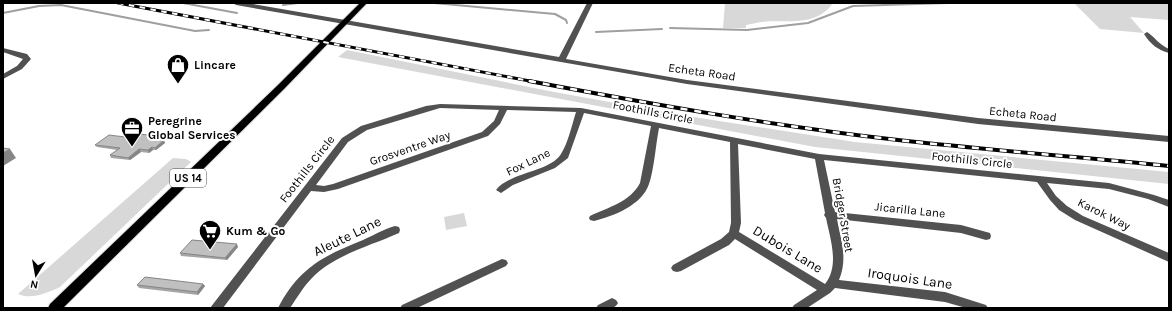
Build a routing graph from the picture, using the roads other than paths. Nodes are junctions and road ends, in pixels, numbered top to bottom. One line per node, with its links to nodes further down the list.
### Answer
1 (236, 3): 4 (street, Echeta Road)
2 (364, 3): 4 (main road, US 14)
3 (590, 3): 8 (street)
4 (346, 23): 8 (street, Echeta Road); 29 (main road, US 14)
5 (1147, 34): 7 (street)
6 (3, 50): 9 (street)
7 (1169, 51)
8 (561, 61): 13 (street, Echeta Road)
9 (3, 77)
10 (504, 107): 11 (street, Foothills Circle); 17 (street, Grosventre Way); 17 (street, Foothills Circle)
11 (581, 110): 12 (street, Foothills Circle); 18 (street, Fox Lane)
12 (655, 124): 14 (street, Foothills Circle); 21 (street)
13 (1169, 139)
14 (734, 140): 15 (street, Foothills Circle); 23 (street, Dubois Lane)
15 (819, 157): 16 (street, Foothills Circle); 20 (street, Bridger Street)
16 (1040, 179): 19 (street, Foothills Circle); 25 (street, Karok Way)
17 (308, 187): 30 (street, Foothills Circle)
18 (501, 190)
19 (1169, 204)
20 (830, 215): 24 (street, Jicarilla Lane); 28 (street, Bridger Street)
21 (594, 218)
22 (395, 230): 31 (street, Aleute Lane)
23 (734, 234): 27 (street, Dubois Lane); 28 (street, Dubois Lane)
24 (986, 236)
25 (1169, 258)
26 (502, 263): 32 (street)
27 (677, 268)
28 (829, 286): 33 (street); 34 (street, Iroquois Lane)
29 (55, 308)
30 (216, 308)
31 (284, 308)
32 (406, 308)
33 (798, 308)
34 (982, 308)

